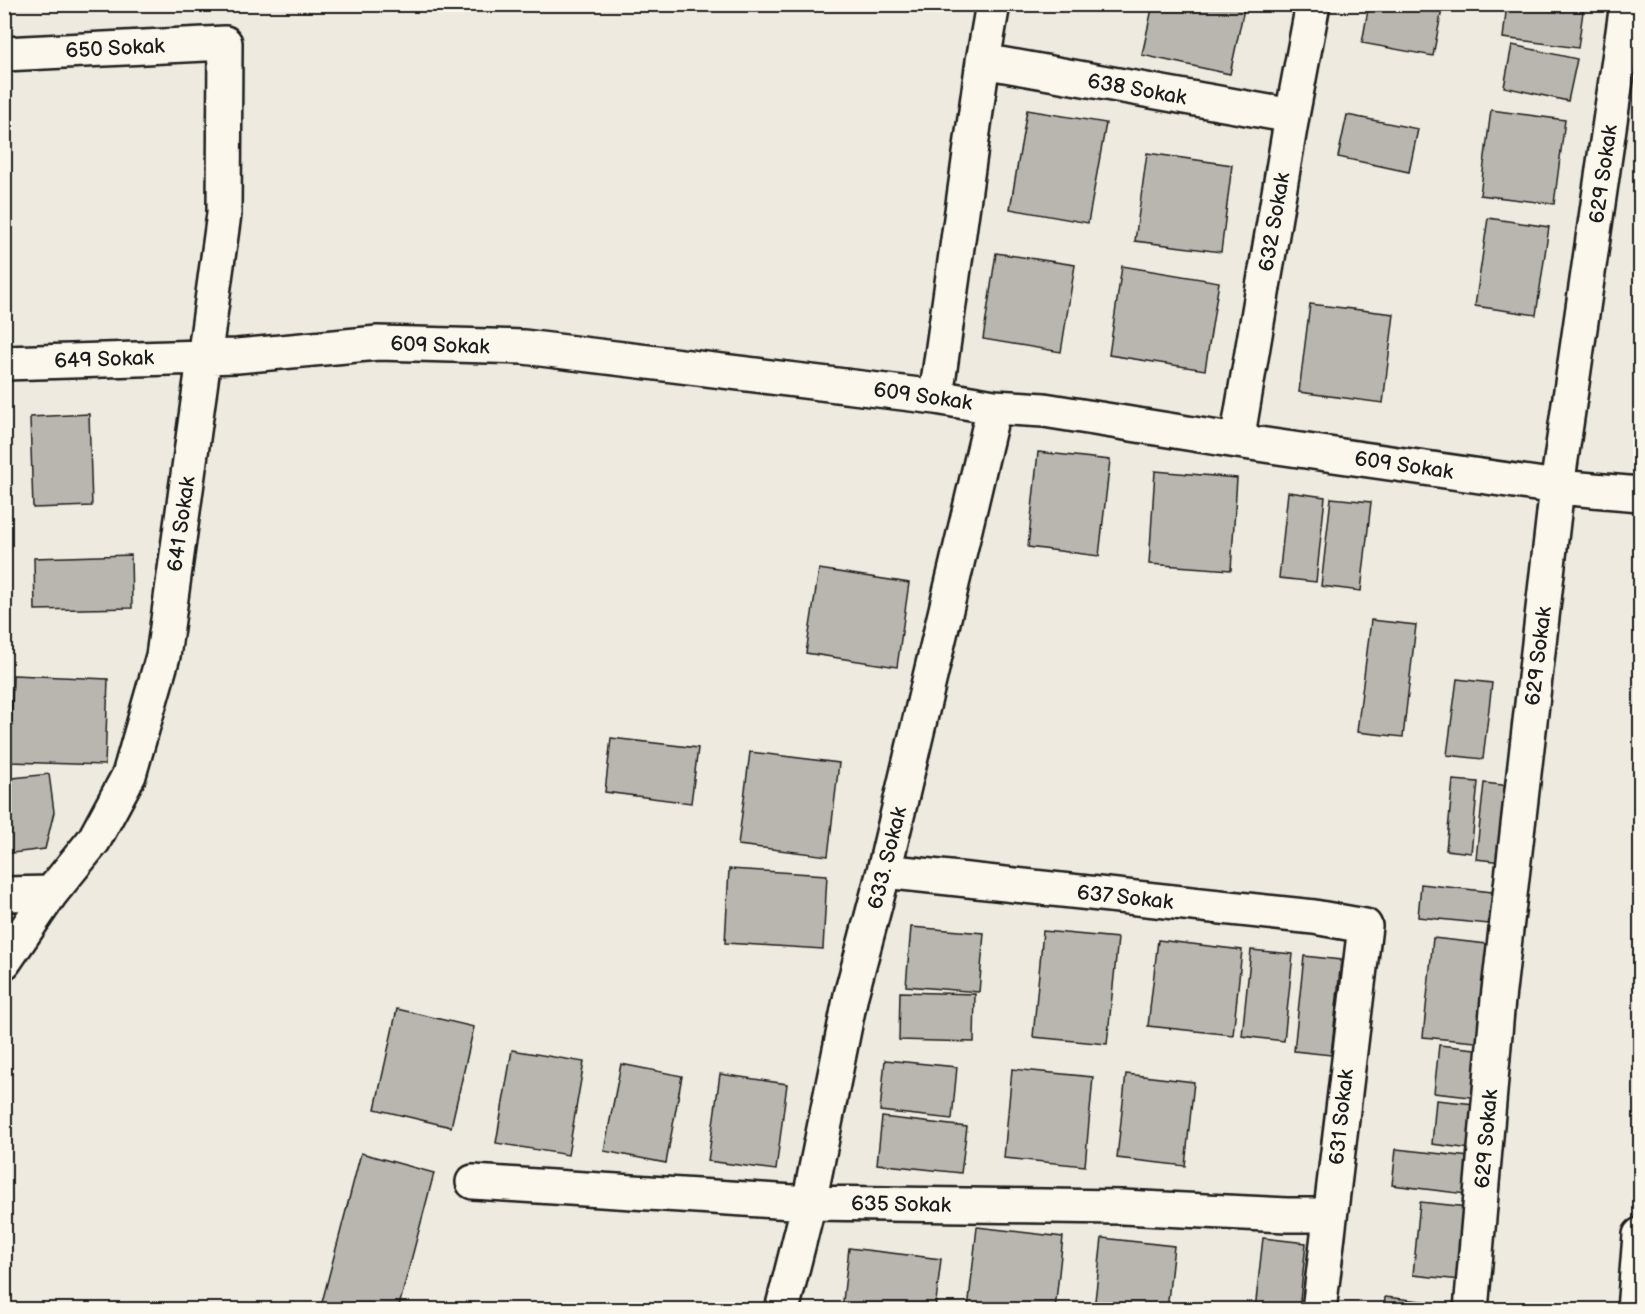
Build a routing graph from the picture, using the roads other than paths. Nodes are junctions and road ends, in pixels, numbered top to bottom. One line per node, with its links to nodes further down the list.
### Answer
1 (993, 4): 6 (street)
2 (1313, 4): 7 (street, 632 Sokak)
3 (1627, 4): 13 (street, 629 Sokak)
4 (225, 43): 5 (street, 650 Sokak); 8 (street, 641 Sokak)
5 (4, 54)
6 (983, 61): 7 (street, 638 Sokak); 10 (street)
7 (1292, 116): 12 (street, 632 Sokak)
8 (203, 357): 9 (street, 649 Sokak); 10 (street, 609 Sokak); 16 (street, 641 Sokak)
9 (4, 363)
10 (936, 397): 11 (street, 609 Sokak)
11 (994, 407): 12 (street, 609 Sokak); 15 (street, 633. Sokak)
12 (1237, 441): 13 (street, 609 Sokak)
13 (1557, 487): 14 (street, 609 Sokak); 26 (street, 629 Sokak)
14 (1641, 494)
15 (884, 871): 18 (street, 637 Sokak); 21 (street, 633. Sokak)
16 (51, 893): 17 (street); 19 (street, 641 Sokak)
17 (4, 894)
18 (1365, 926): 22 (street, 631 Sokak)
19 (4, 962)
20 (473, 1182): 21 (street, 635 Sokak)
21 (809, 1203): 22 (street, 635 Sokak); 24 (street, 633. Sokak)
22 (1330, 1215): 25 (street, 631 Sokak)
23 (1641, 1235): 27 (street)
24 (782, 1310)
25 (1319, 1310)
26 (1471, 1310)
27 (1634, 1310)

